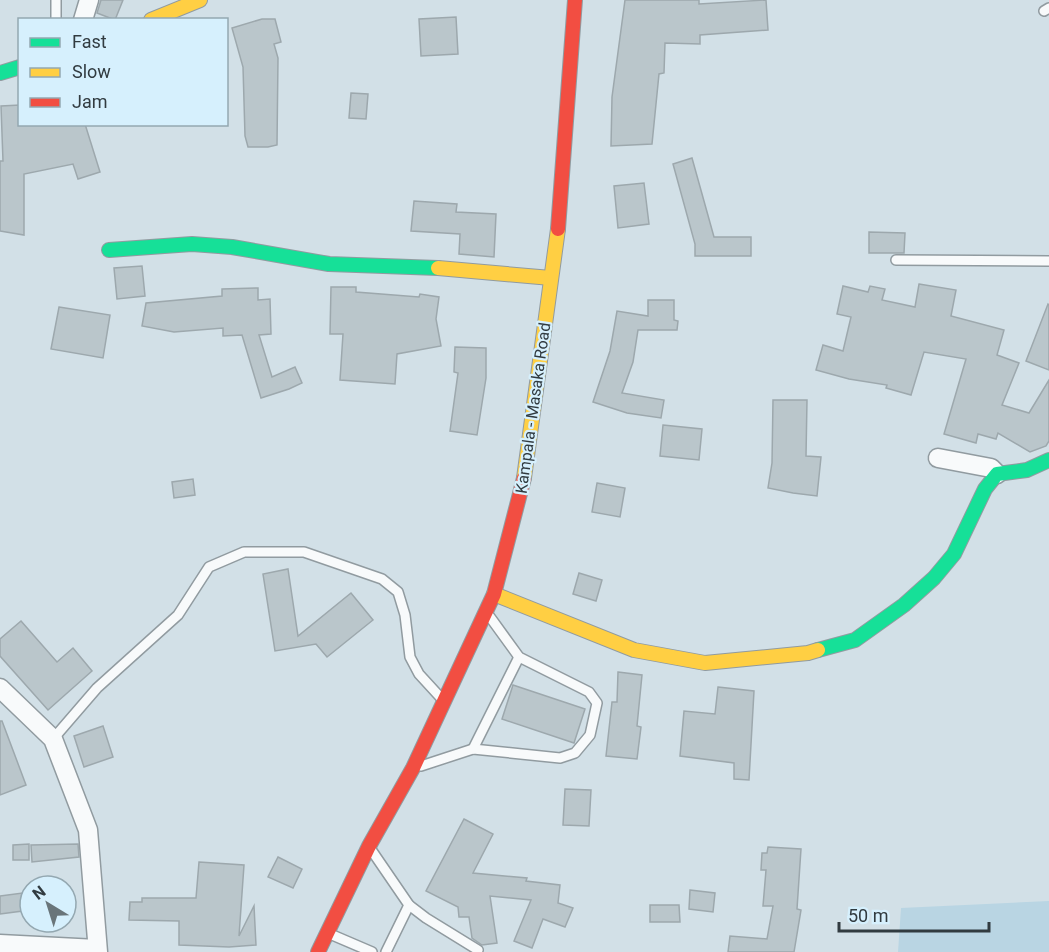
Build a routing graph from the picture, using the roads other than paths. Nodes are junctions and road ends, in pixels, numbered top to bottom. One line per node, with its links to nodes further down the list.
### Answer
1 (56, 0): 5 (lane)
2 (89, 0): 6 (street)
3 (200, 0): 7 (street)
4 (575, 0): 13 (street, Kampala - Masaka Road)
5 (56, 18)
6 (84, 18)
7 (156, 18)
8 (18, 68): 9 (street)
9 (0, 73)
10 (109, 250): 13 (street)
11 (896, 260): 12 (lane)
12 (1049, 261)
13 (551, 278): 17 (street, Kampala - Masaka Road)
14 (938, 458): 16 (street)
15 (1049, 460): 16 (street)
16 (997, 474): 17 (street)
17 (494, 594): 18 (street, Kampala - Masaka Road)
18 (486, 611): 19 (lane); 21 (street, Kampala - Masaka Road)
19 (519, 657): 23 (lane); 23 (lane)
20 (0, 688): 22 (street)
21 (445, 702): 22 (lane); 24 (street, Kampala - Masaka Road)
22 (53, 739): 29 (street)
23 (473, 749): 24 (lane)
24 (413, 768): 25 (street, Kampala - Masaka Road)
25 (369, 846): 26 (lane); 27 (street, Kampala - Masaka Road)
26 (409, 905): 32 (lane); 33 (lane)
27 (327, 933): 30 (street, Kampala - Masaka Road); 31 (lane)
28 (0, 944): 29 (street)
29 (97, 951)
30 (318, 952)
31 (372, 952)
32 (386, 952)
33 (477, 952)

